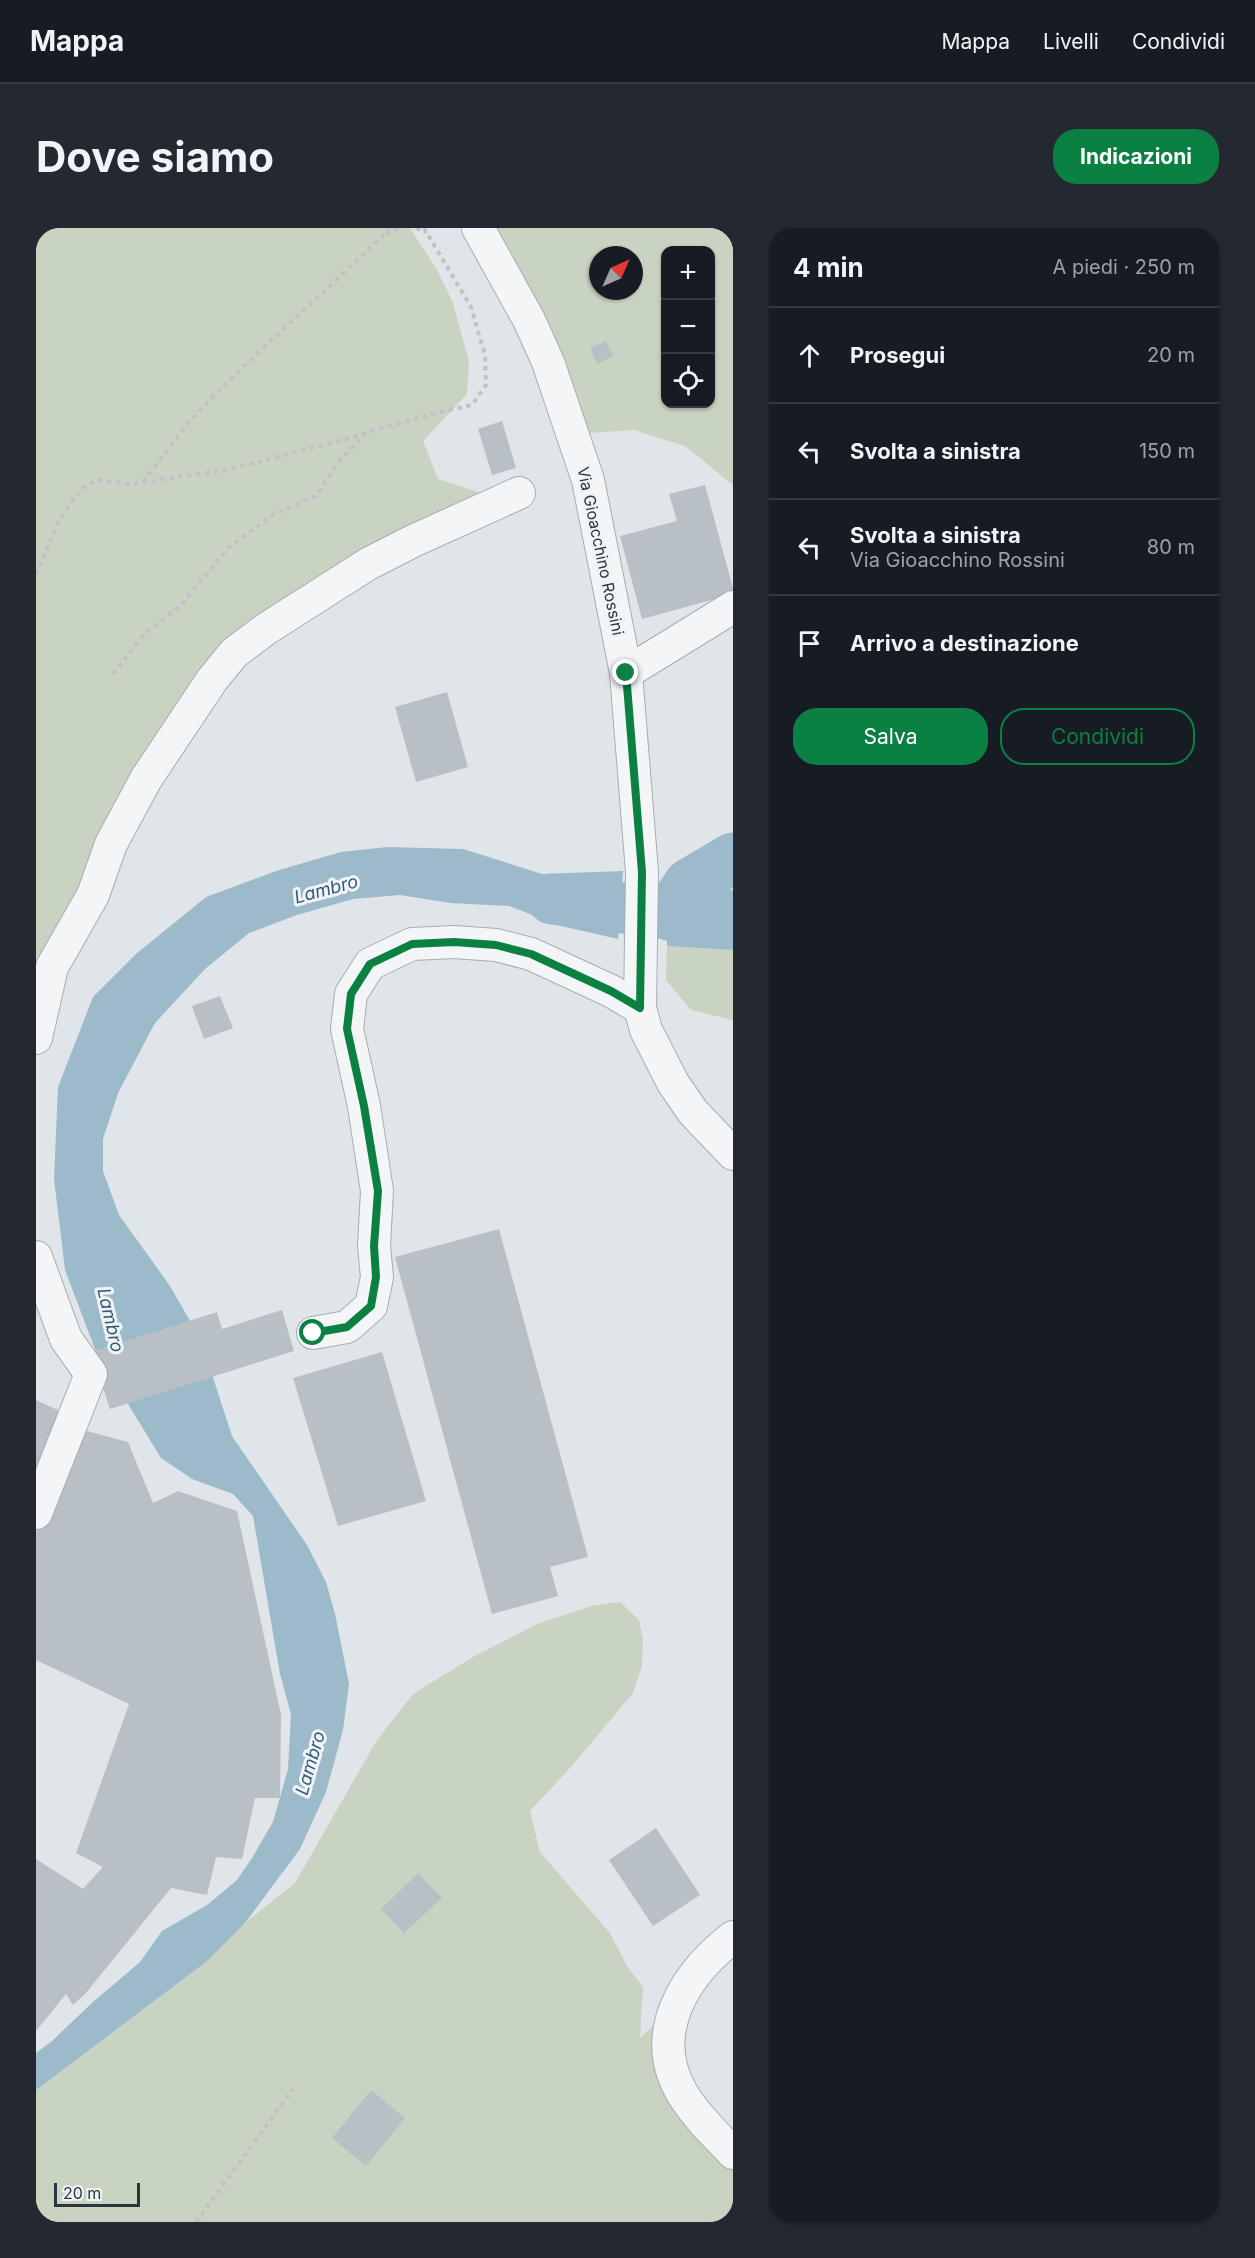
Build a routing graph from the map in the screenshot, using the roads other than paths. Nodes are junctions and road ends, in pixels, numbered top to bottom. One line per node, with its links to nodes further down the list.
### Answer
1 (478, 228): 4 (street, Via Gioacchino Rossini)
2 (519, 493): 5 (street)
3 (733, 607): 4 (street)
4 (626, 673): 6 (street, Via Gioacchino Rossini)
5 (44, 969): 7 (street)
6 (640, 998): 8 (street, Via Gioacchino Rossini); 10 (street)
7 (36, 1038)
8 (733, 1154)
9 (36, 1257): 11 (street)
10 (313, 1333)
11 (36, 1513)
12 (733, 1937): 13 (street)
13 (733, 2153)

